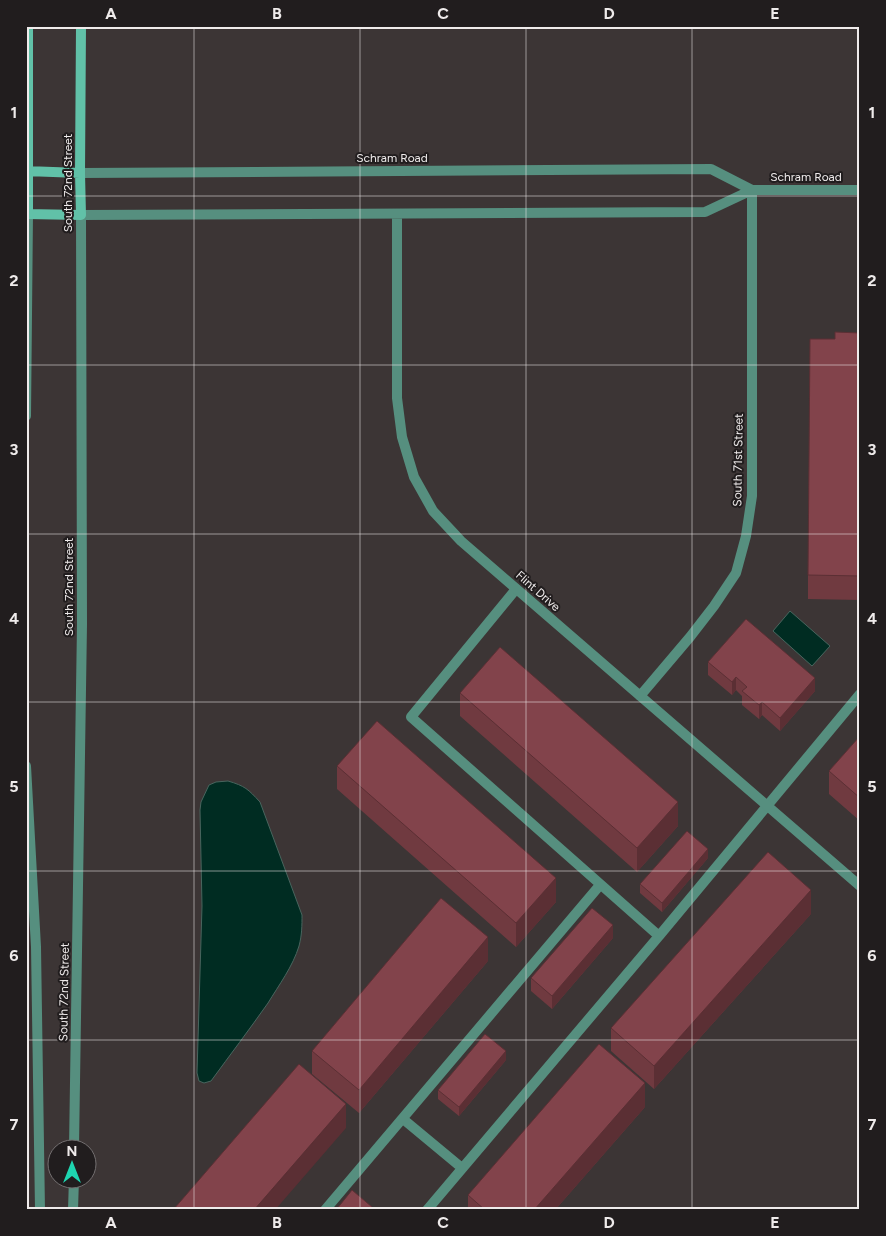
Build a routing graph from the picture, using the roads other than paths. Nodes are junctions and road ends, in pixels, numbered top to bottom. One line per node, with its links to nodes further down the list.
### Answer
1 (28, 26): 3 (main road)
2 (81, 26): 4 (main road, South 72nd Street)
3 (27, 171): 4 (main road, Schram Road); 7 (main road)
4 (80, 173): 5 (street, Schram Road); 9 (main road, South 72nd Street)
5 (752, 190): 6 (street, Schram Road); 8 (street, Schram Road); 13 (street, South 71st Street)
6 (860, 190)
7 (27, 214): 9 (main road, Schram Road); 10 (street)
8 (397, 214): 9 (street, Schram Road); 11 (street, Flint Drive)
9 (81, 215): 20 (street, South 72nd Street)
10 (26, 416)
11 (516, 589): 13 (street, Flint Drive); 16 (street)
12 (860, 694): 15 (street)
13 (640, 696): 15 (street, Flint Drive)
14 (26, 766): 23 (street, South 72nd Street)
15 (766, 805): 17 (street, Flint Drive); 18 (street)
16 (600, 885): 18 (street); 19 (street)
17 (860, 886)
18 (658, 936): 21 (street)
19 (403, 1119): 21 (street); 25 (street)
20 (74, 1138)
21 (462, 1168): 26 (street)
22 (74, 1188): 24 (street)
23 (40, 1210)
24 (73, 1210)
25 (325, 1210)
26 (427, 1210)

